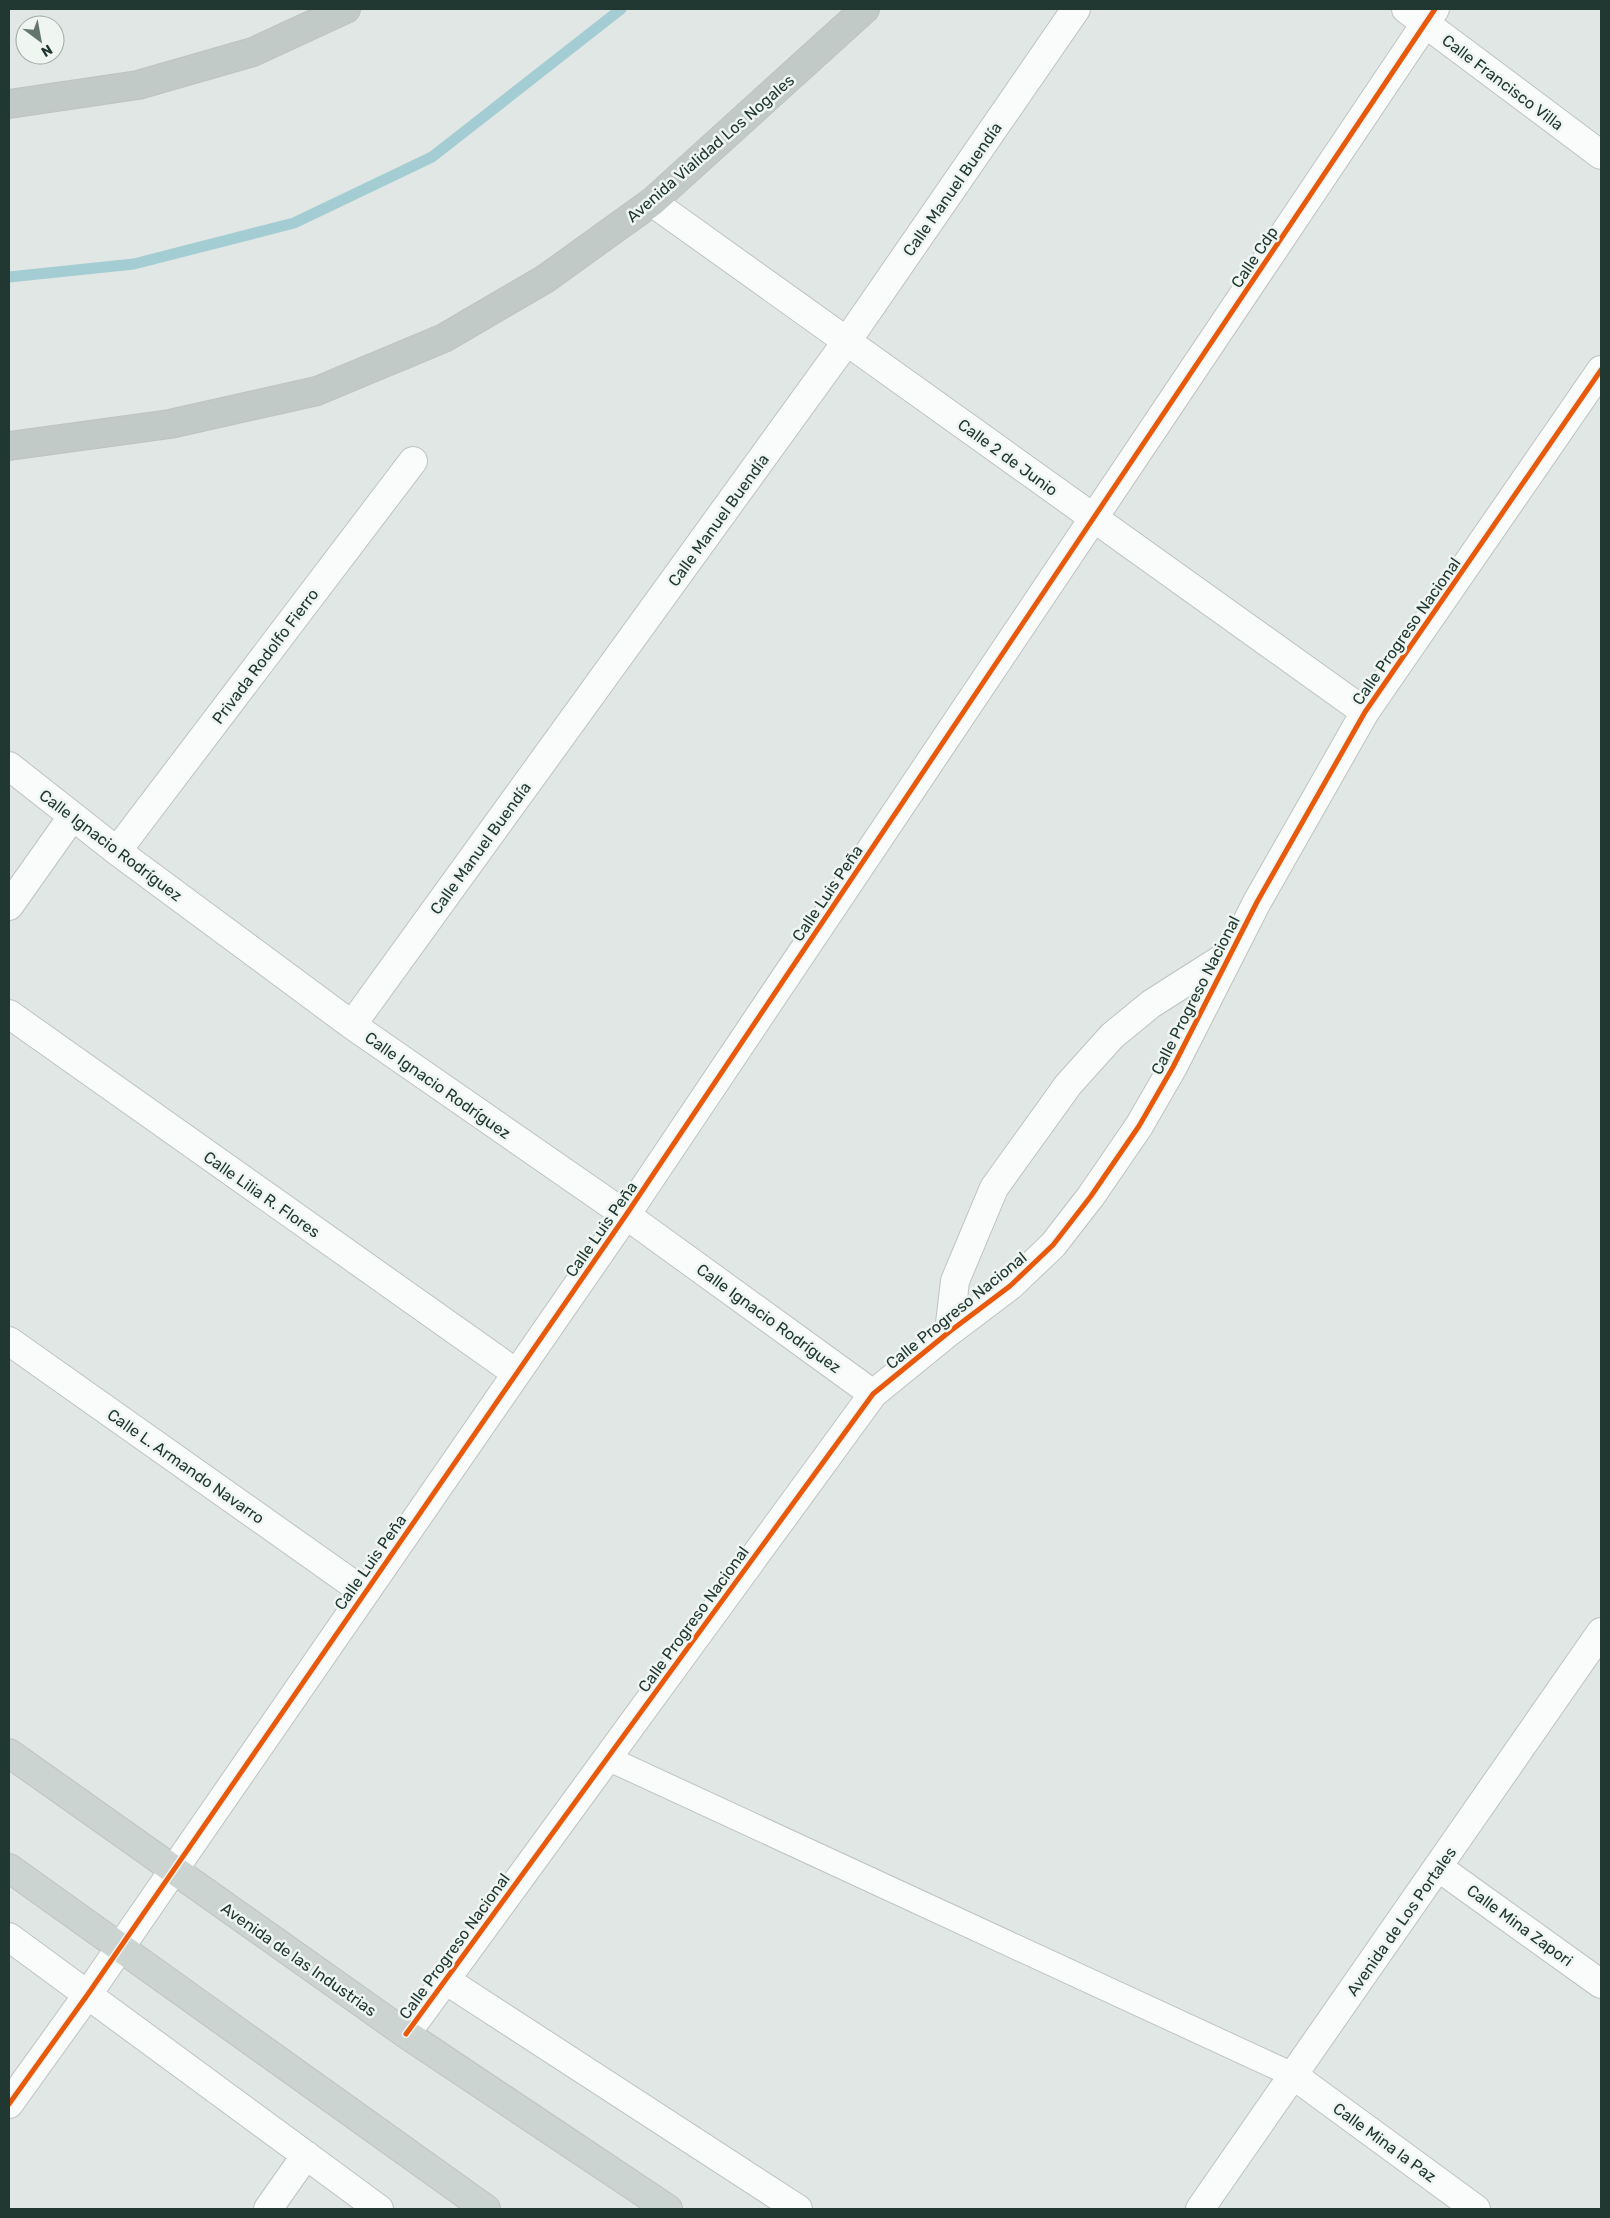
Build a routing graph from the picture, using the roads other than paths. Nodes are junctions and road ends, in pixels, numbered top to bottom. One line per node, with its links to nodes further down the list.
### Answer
1 (345, 9): 6 (highway)
2 (888, 9): 5 (highway, Avenida Vialidad Los Nogales)
3 (1076, 9): 9 (street, Calle Manuel Buendía)
4 (1422, 14): 7 (street, Calle Francisco Villa); 13 (street, Calle Cdp)
5 (857, 17): 8 (highway, Avenida Vialidad Los Nogales)
6 (9, 104)
7 (1601, 156)
8 (652, 202): 9 (street, Calle 2 de Junio); 11 (highway, Avenida Vialidad Los Nogales)
9 (847, 341): 13 (street, Calle 2 de Junio); 21 (street, Calle Manuel Buendía)
10 (1601, 370): 14 (street, Calle Progreso Nacional)
11 (9, 446)
12 (413, 461): 17 (street, Privada Rodolfo Fierro)
13 (1093, 518): 14 (street, Calle 2 de Junio); 22 (street, Calle Luis Peña)
14 (1365, 712): 19 (street, Calle Progreso Nacional)
15 (9, 766): 16 (street, Calle Ignacio Rodríguez)
16 (72, 816): 17 (street, Calle Ignacio Rodríguez); 18 (street)
17 (117, 851): 21 (street, Calle Ignacio Rodríguez)
18 (9, 906)
19 (1232, 952): 23 (street, Calle Progreso Nacional); 23 (street)
20 (9, 1014): 25 (street, Calle Lilia R. Flores)
21 (352, 1025): 22 (street, Calle Ignacio Rodríguez)
22 (626, 1215): 25 (street, Calle Luis Peña); 26 (street, Calle Ignacio Rodríguez)
23 (949, 1332): 26 (street, Calle Progreso Nacional)
24 (9, 1340): 27 (street, Calle L. Armando Navarro)
25 (516, 1373): 27 (street, Calle Luis Peña)
26 (873, 1394): 30 (street, Calle Progreso Nacional)
27 (364, 1592): 33 (street, Calle Luis Peña)
28 (1599, 1641): 31 (street, Avenida de Los Portales)
29 (9, 1753): 33 (main road, Avenida de las Industrias)
30 (607, 1758): 36 (street, Calle Progreso Nacional); 40 (lane)
31 (1438, 1867): 37 (street, Calle Mina Zapori); 40 (street, Avenida de Los Portales)
32 (9, 1868): 35 (main road)
33 (172, 1870): 35 (street, Calle Luis Peña); 39 (main road, Avenida de las Industrias)
34 (9, 1936): 38 (street)
35 (118, 1947): 38 (street); 45 (main road)
36 (444, 1979): 39 (street, Calle Progreso Nacional); 47 (street)
37 (1601, 1984)
38 (88, 1994): 41 (street); 42 (street)
39 (406, 2034): 46 (main road, Avenida de las Industrias)
40 (1293, 2075): 48 (street, Avenida de Los Portales); 49 (street, Calle Mina la Paz)
41 (9, 2104)
42 (306, 2155): 43 (street); 44 (street)
43 (268, 2209)
44 (379, 2209)
45 (486, 2209)
46 (668, 2209)
47 (798, 2209)
48 (1200, 2209)
49 (1476, 2209)

